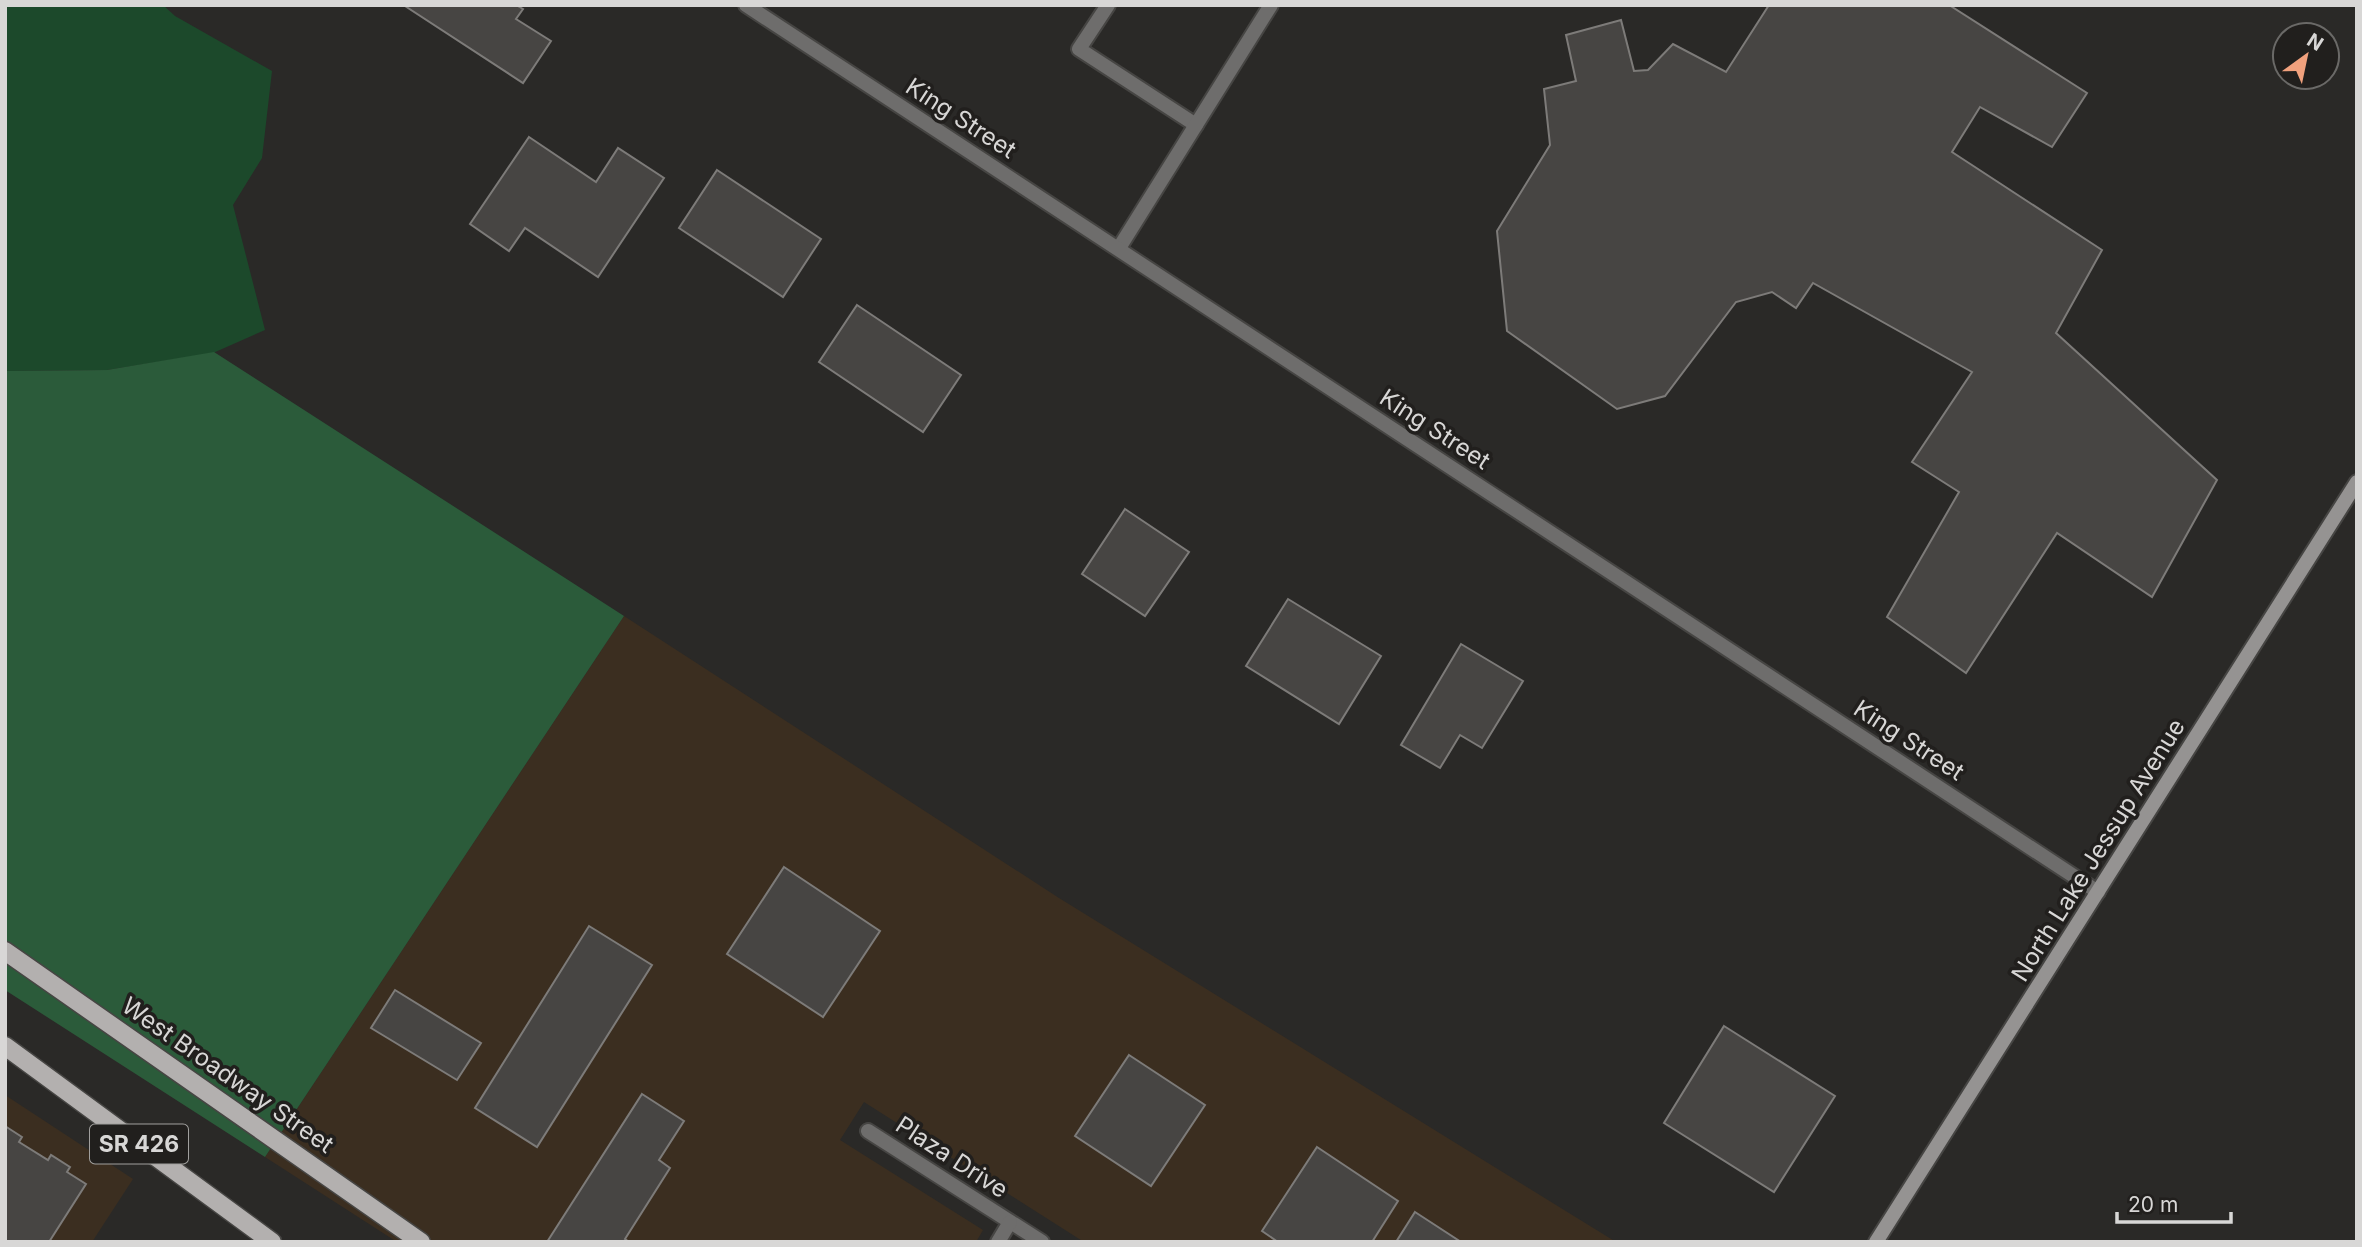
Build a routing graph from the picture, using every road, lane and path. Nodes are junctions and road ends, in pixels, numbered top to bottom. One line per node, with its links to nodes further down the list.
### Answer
1 (746, 5): 5 (street, King Street)
2 (1108, 5): 4 (street)
3 (1271, 5): 4 (street)
4 (1196, 125): 5 (street)
5 (1119, 248): 7 (street, King Street)
6 (2357, 482): 7 (street, North Lake Jessup Avenue)
7 (2098, 892): 16 (street, North Lake Jessup Avenue)
8 (5, 950): 13 (main road, West Broadway Street)
9 (5, 1046): 12 (main road, SR 426)
10 (868, 1131): 11 (street, Plaza Drive)
11 (1010, 1222): 14 (street, Plaza Drive); 15 (street, Plaza Drive)
12 (272, 1242)
13 (421, 1242)
14 (998, 1242)
15 (1042, 1242)
16 (1876, 1242)

